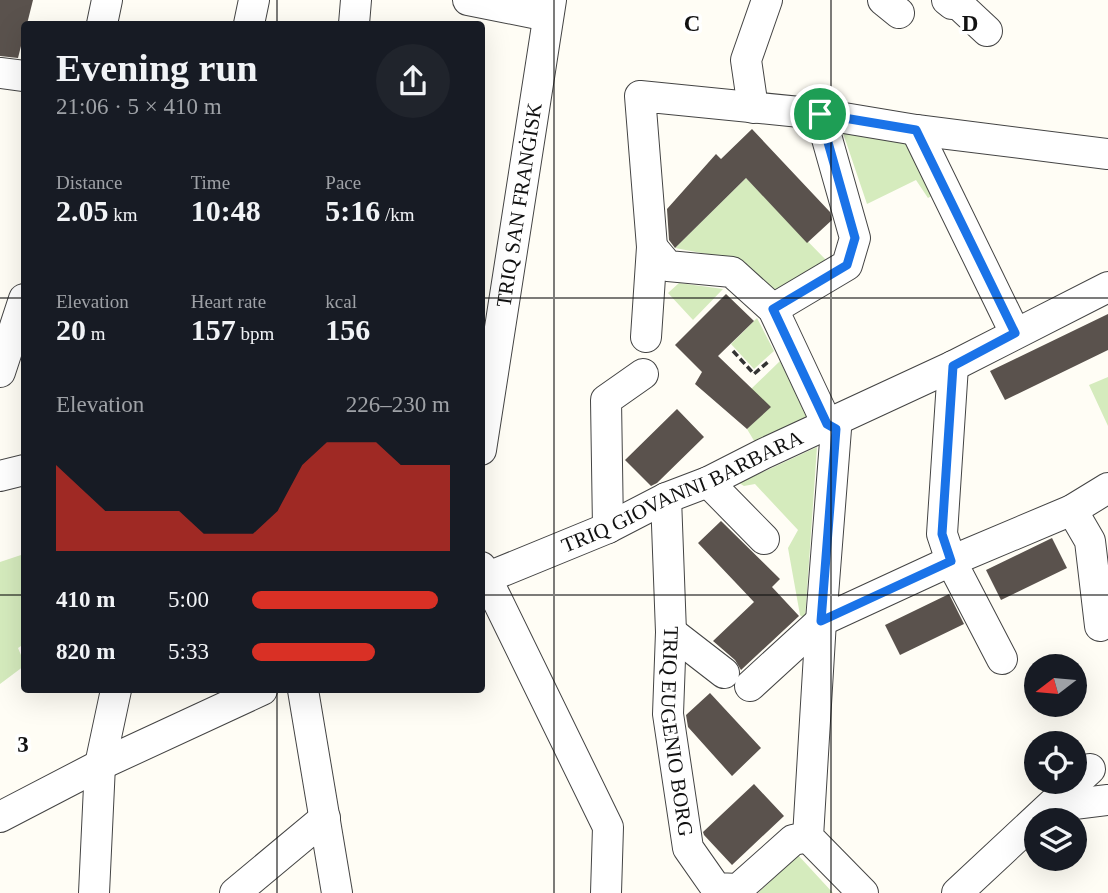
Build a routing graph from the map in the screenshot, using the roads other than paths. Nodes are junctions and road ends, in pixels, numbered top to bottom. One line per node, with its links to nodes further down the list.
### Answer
1 (107, 0): 8 (street)
2 (254, 0): 9 (street)
3 (356, 0): 10 (street)
4 (468, 0): 7 (street)
5 (767, 0): 14 (street)
6 (947, 0): 11 (street)
7 (549, 8): 27 (street, TRIQ SAN FRANĠISK)
8 (103, 21)
9 (250, 21)
10 (354, 21)
11 (987, 30)
12 (0, 73): 13 (street)
13 (21, 76)
14 (753, 108): 15 (street); 18 (street)
15 (820, 114): 16 (street); 21 (street)
16 (916, 130): 17 (street); 22 (street)
17 (1108, 154)
18 (652, 247): 21 (street); 23 (street)
19 (1108, 287): 22 (street, TRIQ GIOVANNI BARBARA)
20 (21, 308): 25 (street)
21 (773, 309): 28 (street)
22 (1015, 333): 24 (street, TRIQ GIOVANNI BARBARA)
23 (646, 337)
24 (953, 366): 28 (street, TRIQ GIOVANNI BARBARA); 37 (street)
25 (0, 372)
26 (643, 374): 35 (street)
27 (485, 424)
28 (827, 424): 31 (street, TRIQ GIOVANNI BARBARA); 40 (street)
29 (21, 471): 30 (street)
30 (0, 476)
31 (708, 482): 33 (street, TRIQ GIOVANNI BARBARA); 36 (street)
32 (1108, 488): 34 (street)
33 (666, 498): 35 (street, TRIQ GIOVANNI BARBARA); 42 (street, TRIQ EUGENIO BORG)
34 (1072, 510): 37 (street); 41 (street)
35 (608, 528): 38 (street, TRIQ GIOVANNI BARBARA)
36 (764, 539)
37 (951, 561): 40 (street); 43 (street)
38 (485, 573)
39 (485, 578): 57 (street)
40 (821, 621): 42 (street); 53 (street)
41 (1100, 626)
42 (671, 632): 53 (street, TRIQ EUGENIO BORG)
43 (1002, 659)
44 (115, 693): 47 (street)
45 (256, 693): 47 (street)
46 (304, 693): 52 (street)
47 (100, 765): 51 (street); 54 (street)
48 (1090, 769): 50 (street)
49 (1108, 800): 50 (street)
50 (1050, 807): 59 (street)
51 (0, 817)
52 (325, 818): 55 (street); 56 (street)
53 (808, 837): 58 (street)
54 (94, 893)
55 (235, 893)
56 (337, 893)
57 (606, 893)
58 (863, 893)
59 (957, 893)

